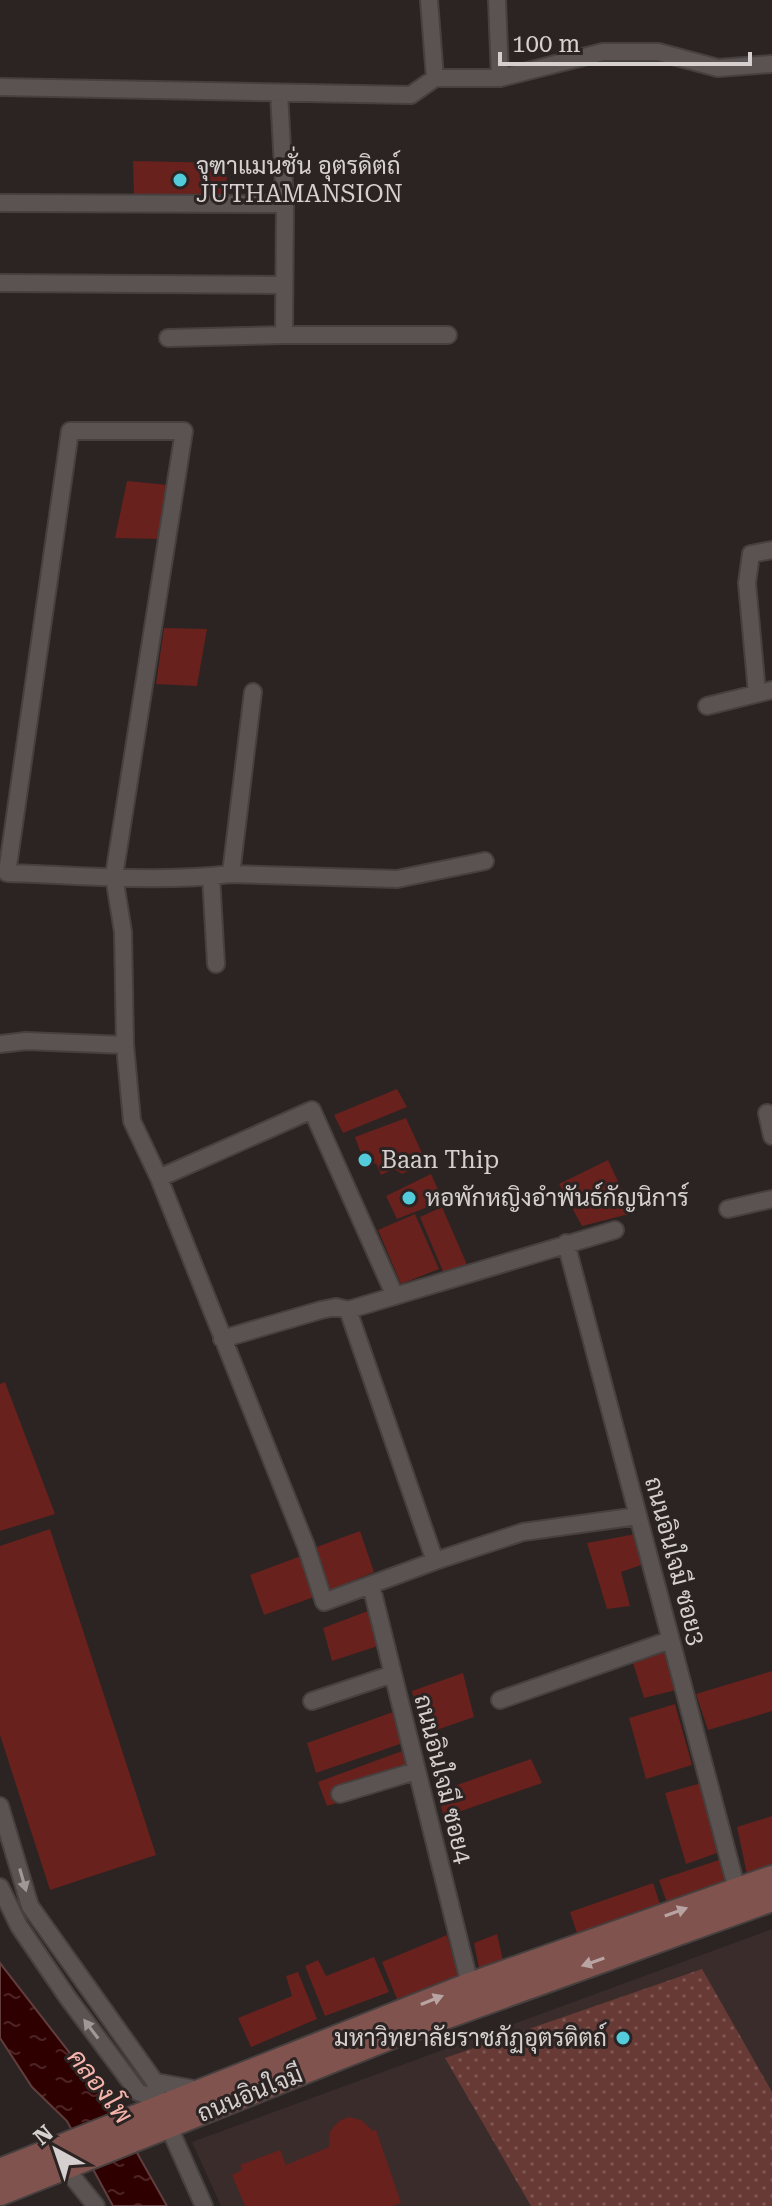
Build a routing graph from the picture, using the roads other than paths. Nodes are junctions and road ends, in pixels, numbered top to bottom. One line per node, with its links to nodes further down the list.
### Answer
1 (429, 0): 4 (street)
2 (497, 0): 5 (street)
3 (772, 64): 5 (street)
4 (435, 78): 5 (street); 7 (street)
5 (500, 78)
6 (0, 87): 7 (street)
7 (279, 93): 9 (street)
8 (0, 203): 9 (street)
9 (285, 204): 11 (street)
10 (0, 283): 11 (street)
11 (284, 285): 12 (street)
12 (284, 335): 13 (street); 14 (street)
13 (448, 335)
14 (168, 338)
15 (772, 550): 17 (street)
16 (253, 692): 20 (street)
17 (764, 692): 18 (street)
18 (707, 706)
19 (485, 861): 20 (street)
20 (231, 874): 22 (street)
21 (114, 876): 21 (street); 22 (street); 25 (street)
22 (211, 876): 23 (street)
23 (216, 964)
24 (0, 1044): 25 (street)
25 (125, 1045): 28 (street)
26 (767, 1113): 27 (street)
27 (772, 1136)
28 (159, 1178): 33 (street); 35 (street)
29 (772, 1199): 30 (street)
30 (728, 1209)
31 (615, 1230): 32 (street)
32 (566, 1243): 33 (street); 36 (street, ถนนอินใจมี ซอย3)
33 (395, 1296): 34 (street)
34 (348, 1310): 35 (street); 37 (street)
35 (222, 1339): 38 (street)
36 (638, 1516): 37 (street); 39 (street, ถนนอินใจมี ซอย3)
37 (435, 1561): 38 (street)
38 (371, 1585): 40 (street, ถนนอินใจมี ซอย4)
39 (670, 1640): 41 (street); 48 (street, ถนนอินใจมี ซอย3)
40 (393, 1674): 42 (street); 43 (street, ถนนอินใจมี ซอย4)
41 (500, 1700)
42 (312, 1701)
43 (416, 1771): 44 (street); 50 (street, ถนนอินใจมี ซอย4)
44 (340, 1794)
45 (0, 1806): 51 (street, one-way to 51)
46 (772, 1878): 48 (main road, ถนนอินใจมี)
47 (0, 1887): 53 (street, one-way to 47)
48 (737, 1890): 50 (main road, ถนนอินใจมี, one-way to 48)
49 (772, 1899): 53 (main road, ถนนอินใจมี, one-way to 53)
50 (470, 1985): 52 (main road, ถนนอินใจมี, one-way to 50)
51 (155, 2082): 52 (street); 53 (street)
52 (203, 2091): 53 (main road, ถนนอินใจมี)
53 (160, 2115): 54 (main road, ถนนอินใจมี); 58 (street)
54 (63, 2158): 55 (main road, ถนนอินใจมี); 56 (main road, ถนนอินใจมี); 57 (street)
55 (0, 2171)
56 (0, 2193)
57 (96, 2206)
58 (204, 2206)

